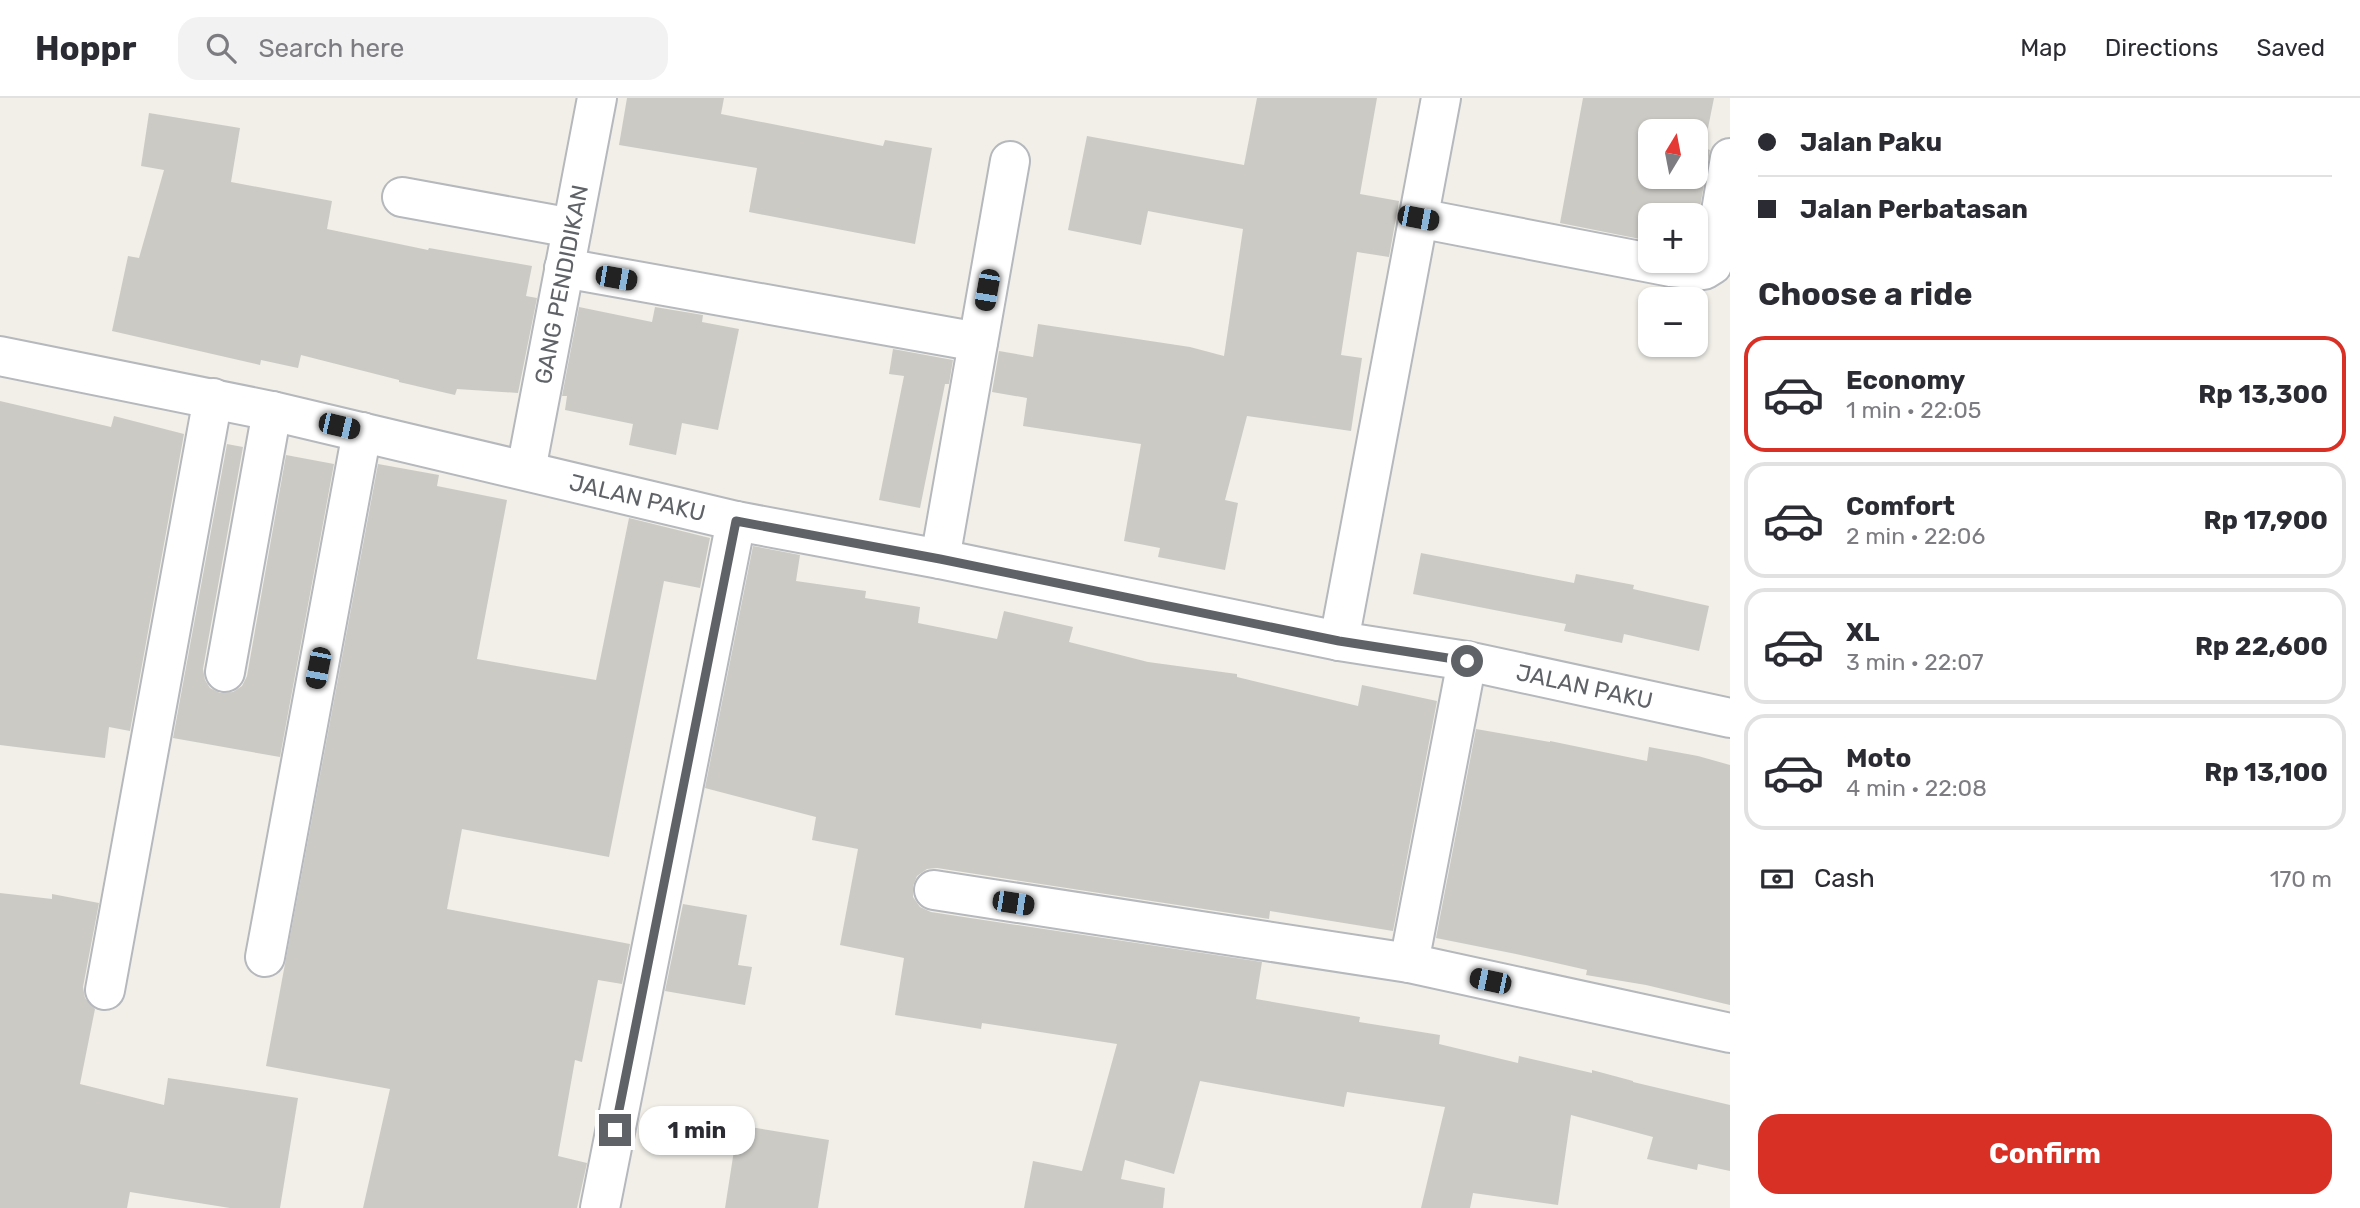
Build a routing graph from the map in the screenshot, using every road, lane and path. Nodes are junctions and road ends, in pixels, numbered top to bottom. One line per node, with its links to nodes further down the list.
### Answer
1 (597, 98): 7 (street, GANG PENDIDIKAN)
2 (1441, 98): 6 (street)
3 (1730, 158): 6 (street)
4 (1010, 161): 9 (street)
5 (402, 197): 7 (street)
6 (1418, 218): 17 (street)
7 (572, 228): 8 (street, GANG PENDIDIKAN)
8 (564, 268): 9 (street); 14 (street, GANG PENDIDIKAN)
9 (978, 342): 16 (street)
10 (0, 356): 11 (street, JALAN PAKU)
11 (213, 398): 12 (street, JALAN PAKU); 24 (street)
12 (272, 411): 13 (street, JALAN PAKU); 19 (street)
13 (362, 432): 14 (street, JALAN PAKU); 22 (street)
14 (526, 470): 15 (street, JALAN PAKU)
15 (736, 521): 16 (street, JALAN PAKU); 26 (street)
16 (940, 559): 17 (street, JALAN PAKU)
17 (1339, 641): 18 (street, JALAN PAKU)
18 (1467, 661): 20 (street, JALAN PAKU); 23 (street)
19 (225, 672)
20 (1730, 718)
21 (934, 890): 23 (street)
22 (265, 957)
23 (1409, 963): 25 (street)
24 (105, 990)
25 (1730, 1033)
26 (600, 1208)

